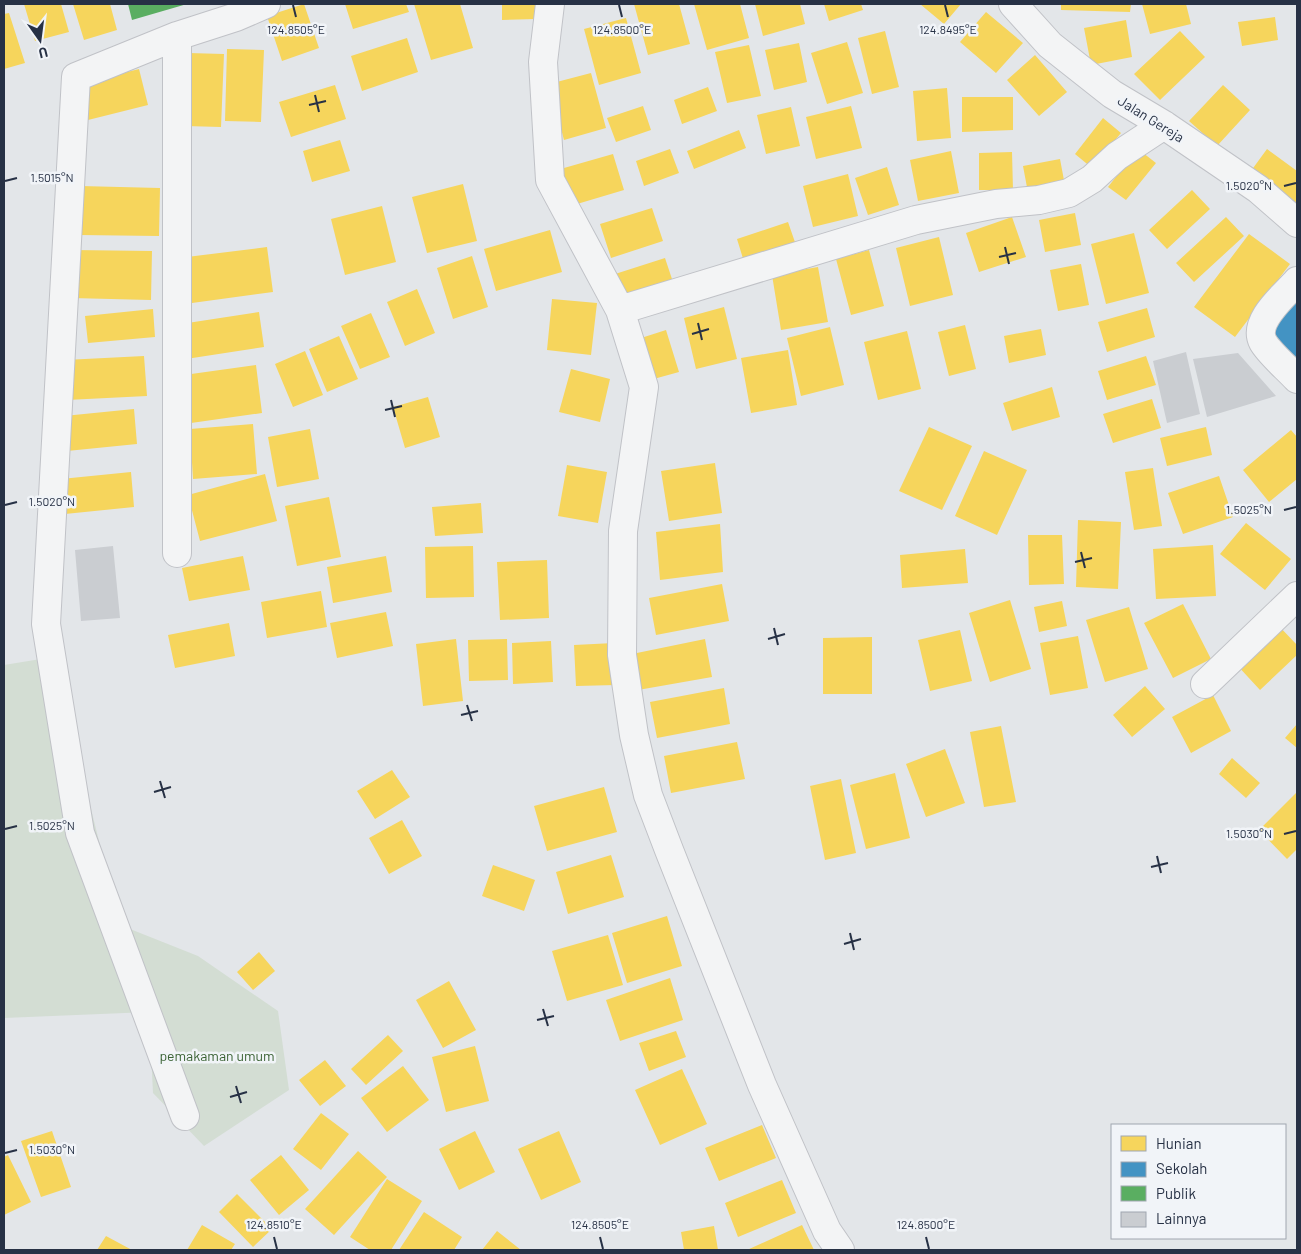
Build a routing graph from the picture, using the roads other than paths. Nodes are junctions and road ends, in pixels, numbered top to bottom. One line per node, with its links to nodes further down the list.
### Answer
1 (266, 4): 4 (street)
2 (550, 4): 8 (street)
3 (1013, 4): 5 (street, Jalan Gereja)
4 (177, 36): 10 (street); 13 (street)
5 (1164, 125): 6 (street, Jalan Gereja); 8 (street)
6 (1297, 223)
7 (1297, 281): 9 (street)
8 (620, 310): 14 (street)
9 (1297, 379)
10 (177, 554)
11 (1297, 596): 12 (street)
12 (1205, 684)
13 (185, 1116)
14 (840, 1250)

